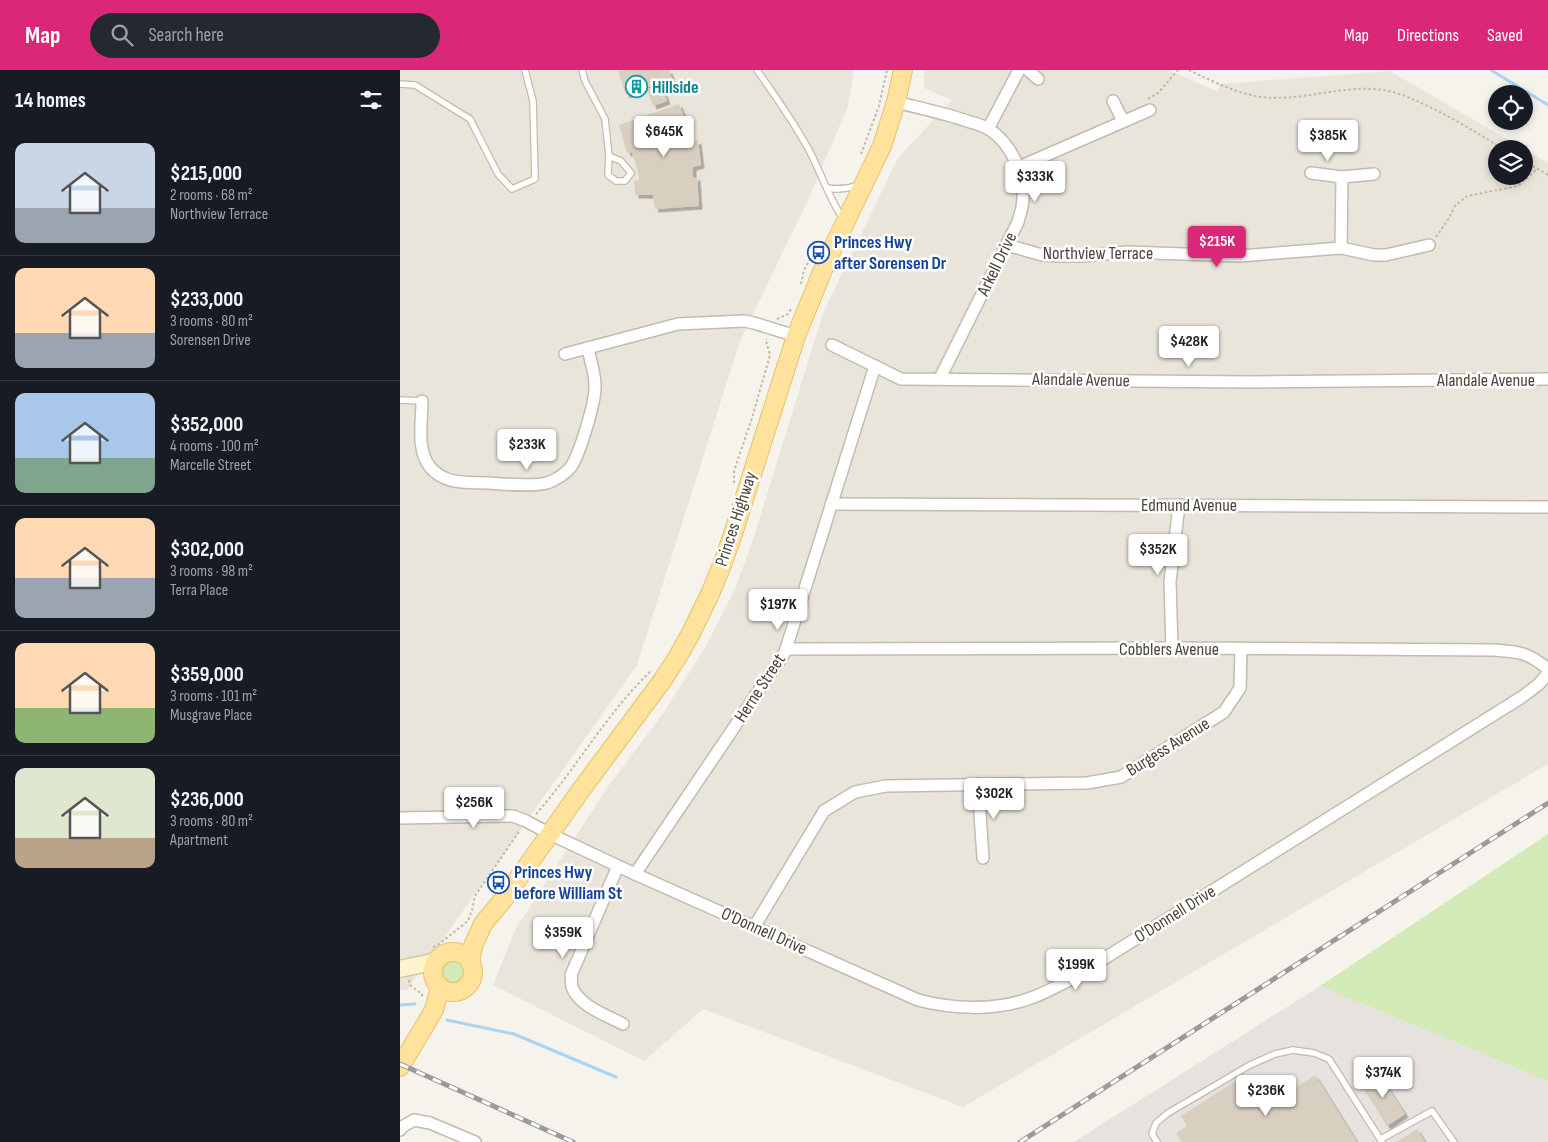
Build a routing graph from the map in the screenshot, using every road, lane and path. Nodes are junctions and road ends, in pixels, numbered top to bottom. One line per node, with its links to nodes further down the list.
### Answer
1 (526, 70): 10 (lane)
2 (582, 70): 17 (lane)
3 (757, 70): 27 (lane)
4 (887, 70): 18 (path)
5 (902, 70): 12 (main road, Princes Highway)
6 (1019, 70): 15 (street)
7 (1028, 70): 9 (street)
8 (1190, 70): 16 (path)
9 (1038, 79)
10 (400, 84)
11 (1113, 101): 14 (street)
12 (896, 102): 15 (street, Arkell Drive); 26 (main road, Princes Highway)
13 (1150, 110): 14 (street)
14 (1123, 122): 19 (street)
15 (988, 129): 19 (street, Arkell Drive)
16 (1488, 140)
17 (609, 156): 17 (lane)
18 (860, 156)
19 (1019, 167): 29 (street, Arkell Drive)
20 (1533, 167): 21 (path)
21 (1537, 169): 24 (path); 30 (path)
22 (1311, 173): 25 (street)
23 (1374, 174): 25 (street)
24 (1548, 175)
25 (1342, 177): 31 (street)
26 (865, 183): 27 (lane); 28 (main road, Princes Highway)
27 (827, 188): 28 (lane)
28 (846, 223): 36 (main road, Princes Highway)
29 (1007, 245): 31 (street, Northview Terrace); 41 (street, Arkell Drive)
30 (1429, 245): 31 (street, Northview Terrace)
31 (1341, 248)
32 (813, 254): 33 (path)
33 (801, 285)
34 (792, 307): 35 (path)
35 (773, 328): 36 (street); 38 (street); 45 (path)
36 (796, 336): 57 (main road, Princes Highway)
37 (832, 345): 40 (street, Alandale Avenue)
38 (588, 348): 39 (street); 44 (street)
39 (565, 354)
40 (875, 366): 41 (street, Alandale Avenue); 46 (street, Herne Street)
41 (940, 378): 42 (street, Alandale Avenue)
42 (1548, 379)
43 (400, 400): 44 (lane)
44 (422, 401)
45 (733, 488)
46 (831, 504): 47 (street, Edmund Avenue); 50 (street, Herne Street)
47 (1179, 505): 48 (street, Edmund Avenue); 49 (street)
48 (1548, 507)
49 (1172, 648): 50 (street, Cobblers Avenue); 51 (street, Cobblers Avenue)
50 (786, 649): 60 (street, Herne Street)
51 (1241, 649): 53 (street, Cobblers Avenue); 54 (street, Burgess Avenue)
52 (653, 668): 56 (path)
53 (1548, 671): 62 (street, O'Donnell Drive)
54 (978, 784): 58 (street); 62 (street, Burgess Avenue)
55 (400, 818): 56 (street, O'Donnell Drive)
56 (528, 822): 57 (street, O'Donnell Drive); 66 (path)
57 (550, 834): 59 (street, O'Donnell Drive); 61 (main road, Princes Highway)
58 (983, 858)
59 (618, 866): 60 (street, O'Donnell Drive); 68 (street)
60 (635, 874): 62 (street, O'Donnell Drive)
61 (484, 924): 63 (main road, Princes Highway); 64 (main road, Princes Highway)
62 (754, 927)
63 (453, 952): 64 (main road); 66 (main road)
64 (470, 962): 66 (main road)
65 (408, 970): 66 (street); 67 (path)
66 (439, 972): 67 (main road)
67 (428, 1005): 69 (main road)
68 (623, 1024)
69 (400, 1067)
70 (400, 1130): 72 (street)
71 (1382, 1140): 73 (lane); 74 (lane)
72 (475, 1142)
73 (1157, 1142)
74 (1454, 1142)

